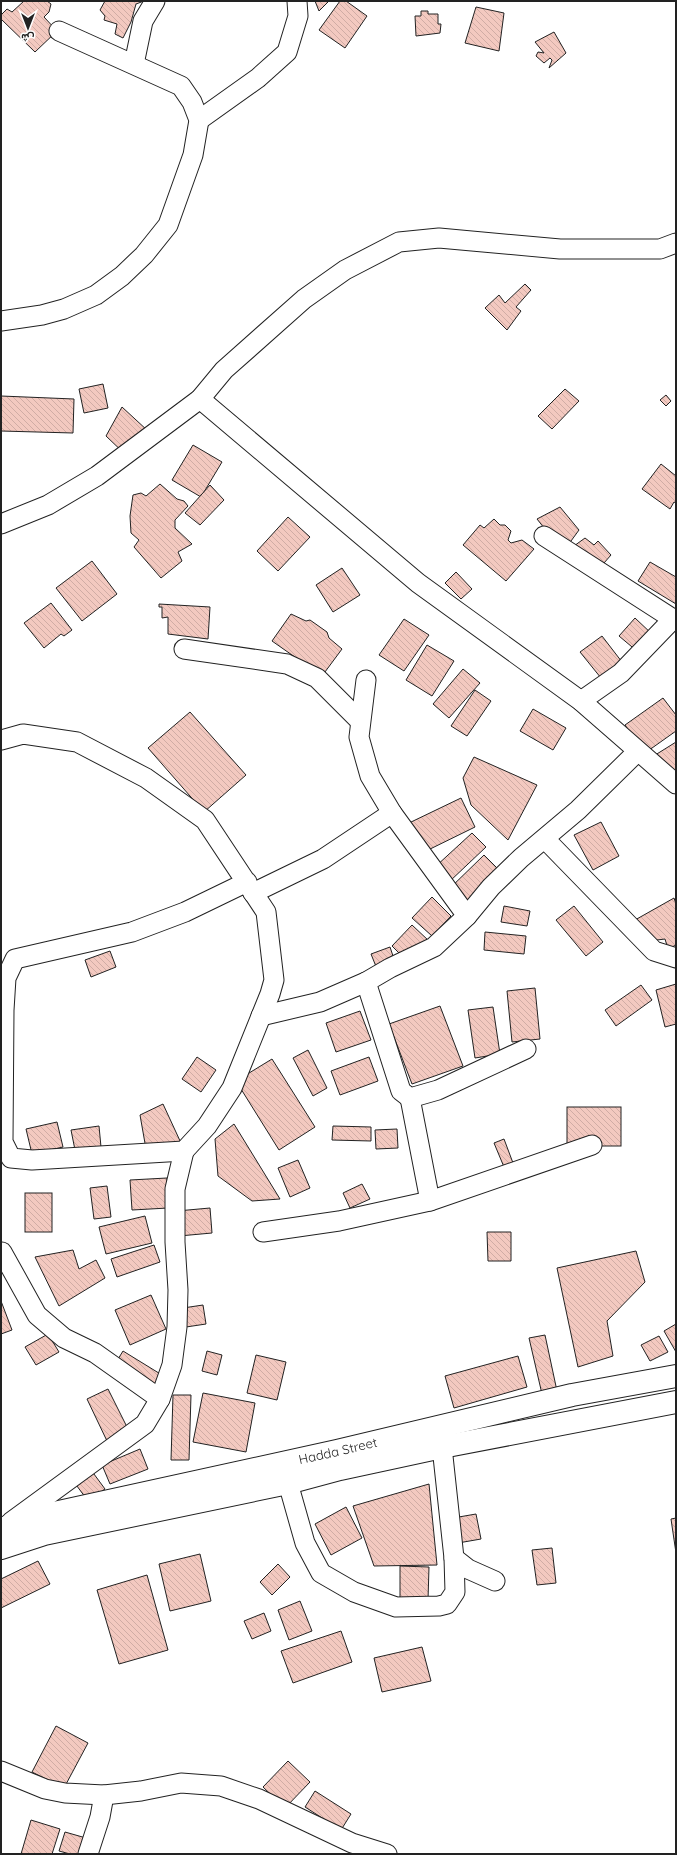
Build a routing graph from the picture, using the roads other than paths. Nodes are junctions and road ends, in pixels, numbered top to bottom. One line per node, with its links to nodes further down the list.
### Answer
1 (155, 1): 4 (street)
2 (297, 1): 5 (street)
3 (60, 31): 4 (street)
4 (134, 64): 5 (street)
5 (199, 120): 7 (street)
6 (676, 243): 8 (street)
7 (1, 321)
8 (200, 399): 9 (street); 14 (street)
9 (1, 524)
10 (544, 536): 11 (street)
11 (675, 619): 14 (street)
12 (184, 649): 15 (street)
13 (366, 680): 15 (street)
14 (581, 701): 17 (street)
15 (360, 721): 19 (street)
16 (1, 740): 21 (street)
17 (638, 752): 18 (street); 20 (street)
18 (676, 784)
19 (392, 813): 21 (street); 22 (street)
20 (545, 839): 22 (street); 23 (street)
21 (250, 888): 25 (street); 29 (street)
22 (467, 916): 24 (street)
23 (676, 958)
24 (366, 982): 25 (street); 27 (street)
25 (261, 1016): 29 (street)
26 (526, 1049): 27 (street)
27 (410, 1098): 30 (street)
28 (592, 1145): 30 (street)
29 (184, 1151): 34 (street)
30 (430, 1201): 31 (street)
31 (263, 1232)
32 (2, 1252): 34 (street)
33 (676, 1376): 37 (main road, Hadda Street)
34 (160, 1399): 39 (street)
35 (676, 1402): 36 (main road, Hadda Street)
36 (442, 1447): 37 (main road, Hadda Street); 41 (street)
37 (286, 1472): 38 (main road, Hadda Street); 41 (street)
38 (40, 1526): 39 (main road, Hadda Street); 40 (main road, Hadda Street)
39 (3, 1528)
40 (1, 1548)
41 (454, 1558): 42 (street)
42 (495, 1581)
43 (1, 1771): 44 (street)
44 (104, 1796): 45 (street); 46 (street)
45 (88, 1854)
46 (387, 1854)

